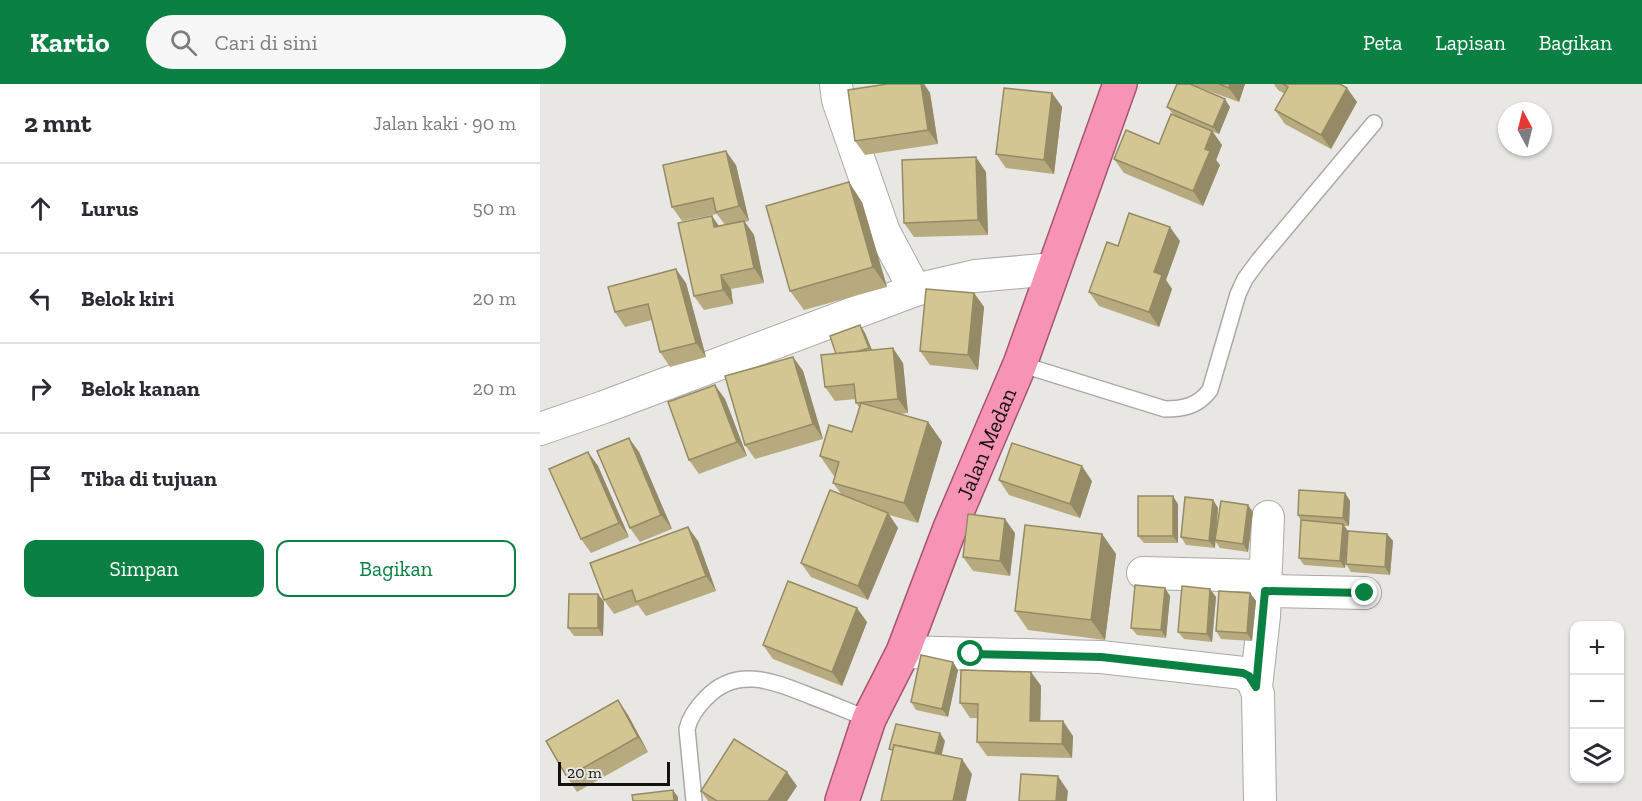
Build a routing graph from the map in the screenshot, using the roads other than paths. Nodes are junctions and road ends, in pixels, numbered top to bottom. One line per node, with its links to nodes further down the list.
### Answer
1 (836, 84): 5 (street)
2 (1120, 84): 4 (highway, Jalan Medan)
3 (1374, 123): 6 (lane)
4 (1054, 269): 5 (street); 6 (highway, Jalan Medan)
5 (915, 290): 7 (street)
6 (1020, 364): 12 (highway, Jalan Medan)
7 (540, 429)
8 (1268, 517): 10 (street)
9 (1143, 573): 10 (street)
10 (1265, 583): 11 (street); 13 (street)
11 (1365, 593)
12 (903, 652): 13 (street); 14 (highway, Jalan Medan)
13 (1256, 687): 17 (street)
14 (869, 719): 15 (lane); 16 (highway, Jalan Medan)
15 (694, 801)
16 (842, 801)
17 (1260, 801)

